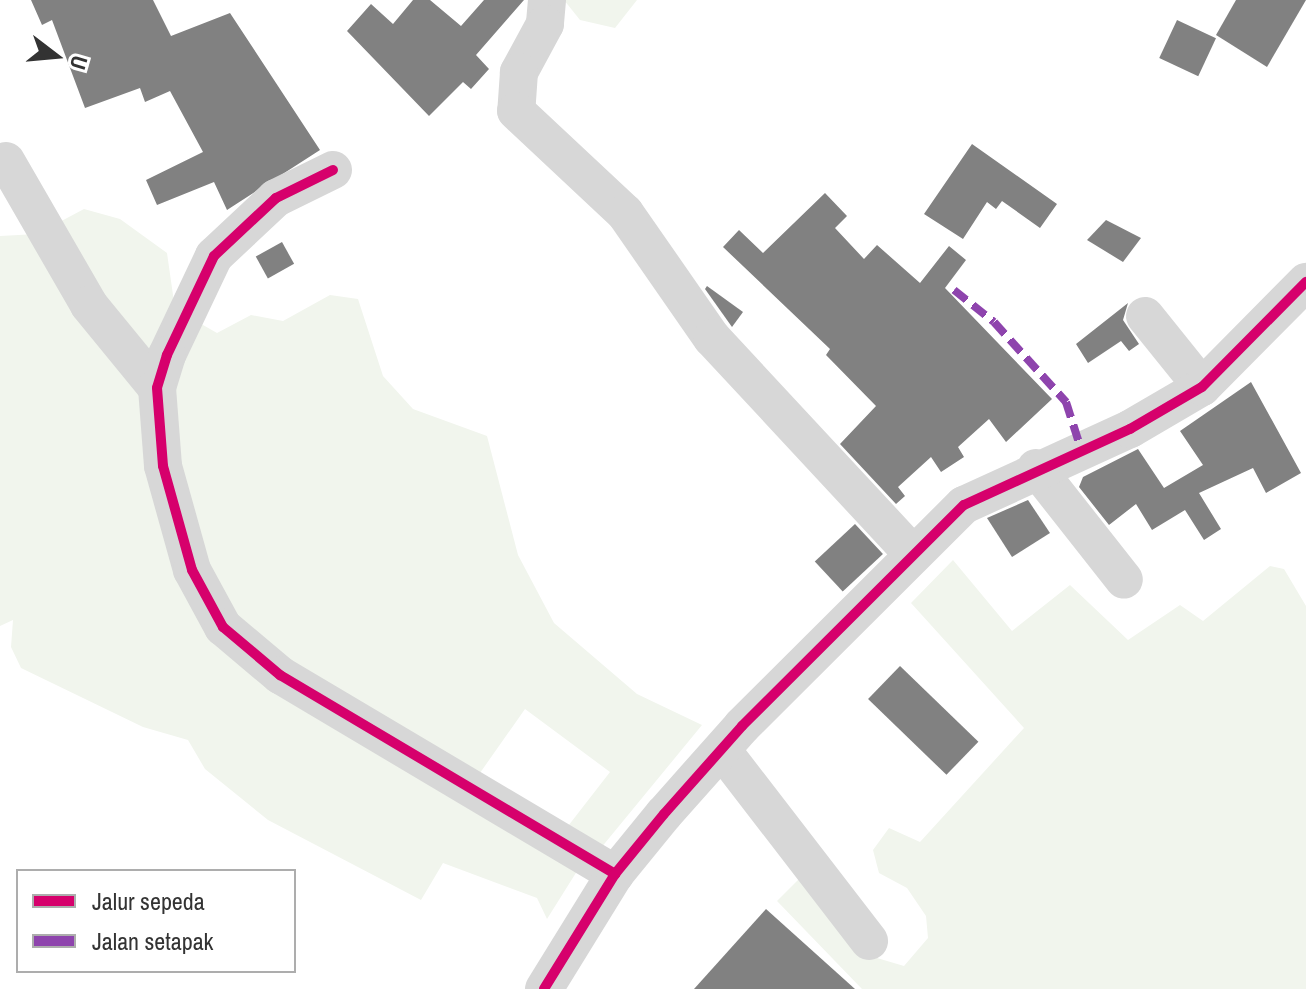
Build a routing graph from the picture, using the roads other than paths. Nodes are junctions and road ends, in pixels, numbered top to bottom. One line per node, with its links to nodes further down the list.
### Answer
1 (547, 0): 9 (street)
2 (6, 161): 7 (street)
3 (333, 170): 7 (street)
4 (1305, 286): 6 (street)
5 (1145, 316): 6 (street)
6 (1202, 387): 8 (street)
7 (157, 388): 12 (street)
8 (1036, 468): 9 (street); 10 (street)
9 (913, 554): 11 (street)
10 (1124, 580)
11 (722, 750): 12 (street); 13 (street)
12 (615, 874): 14 (street)
13 (869, 941)
14 (544, 989)

